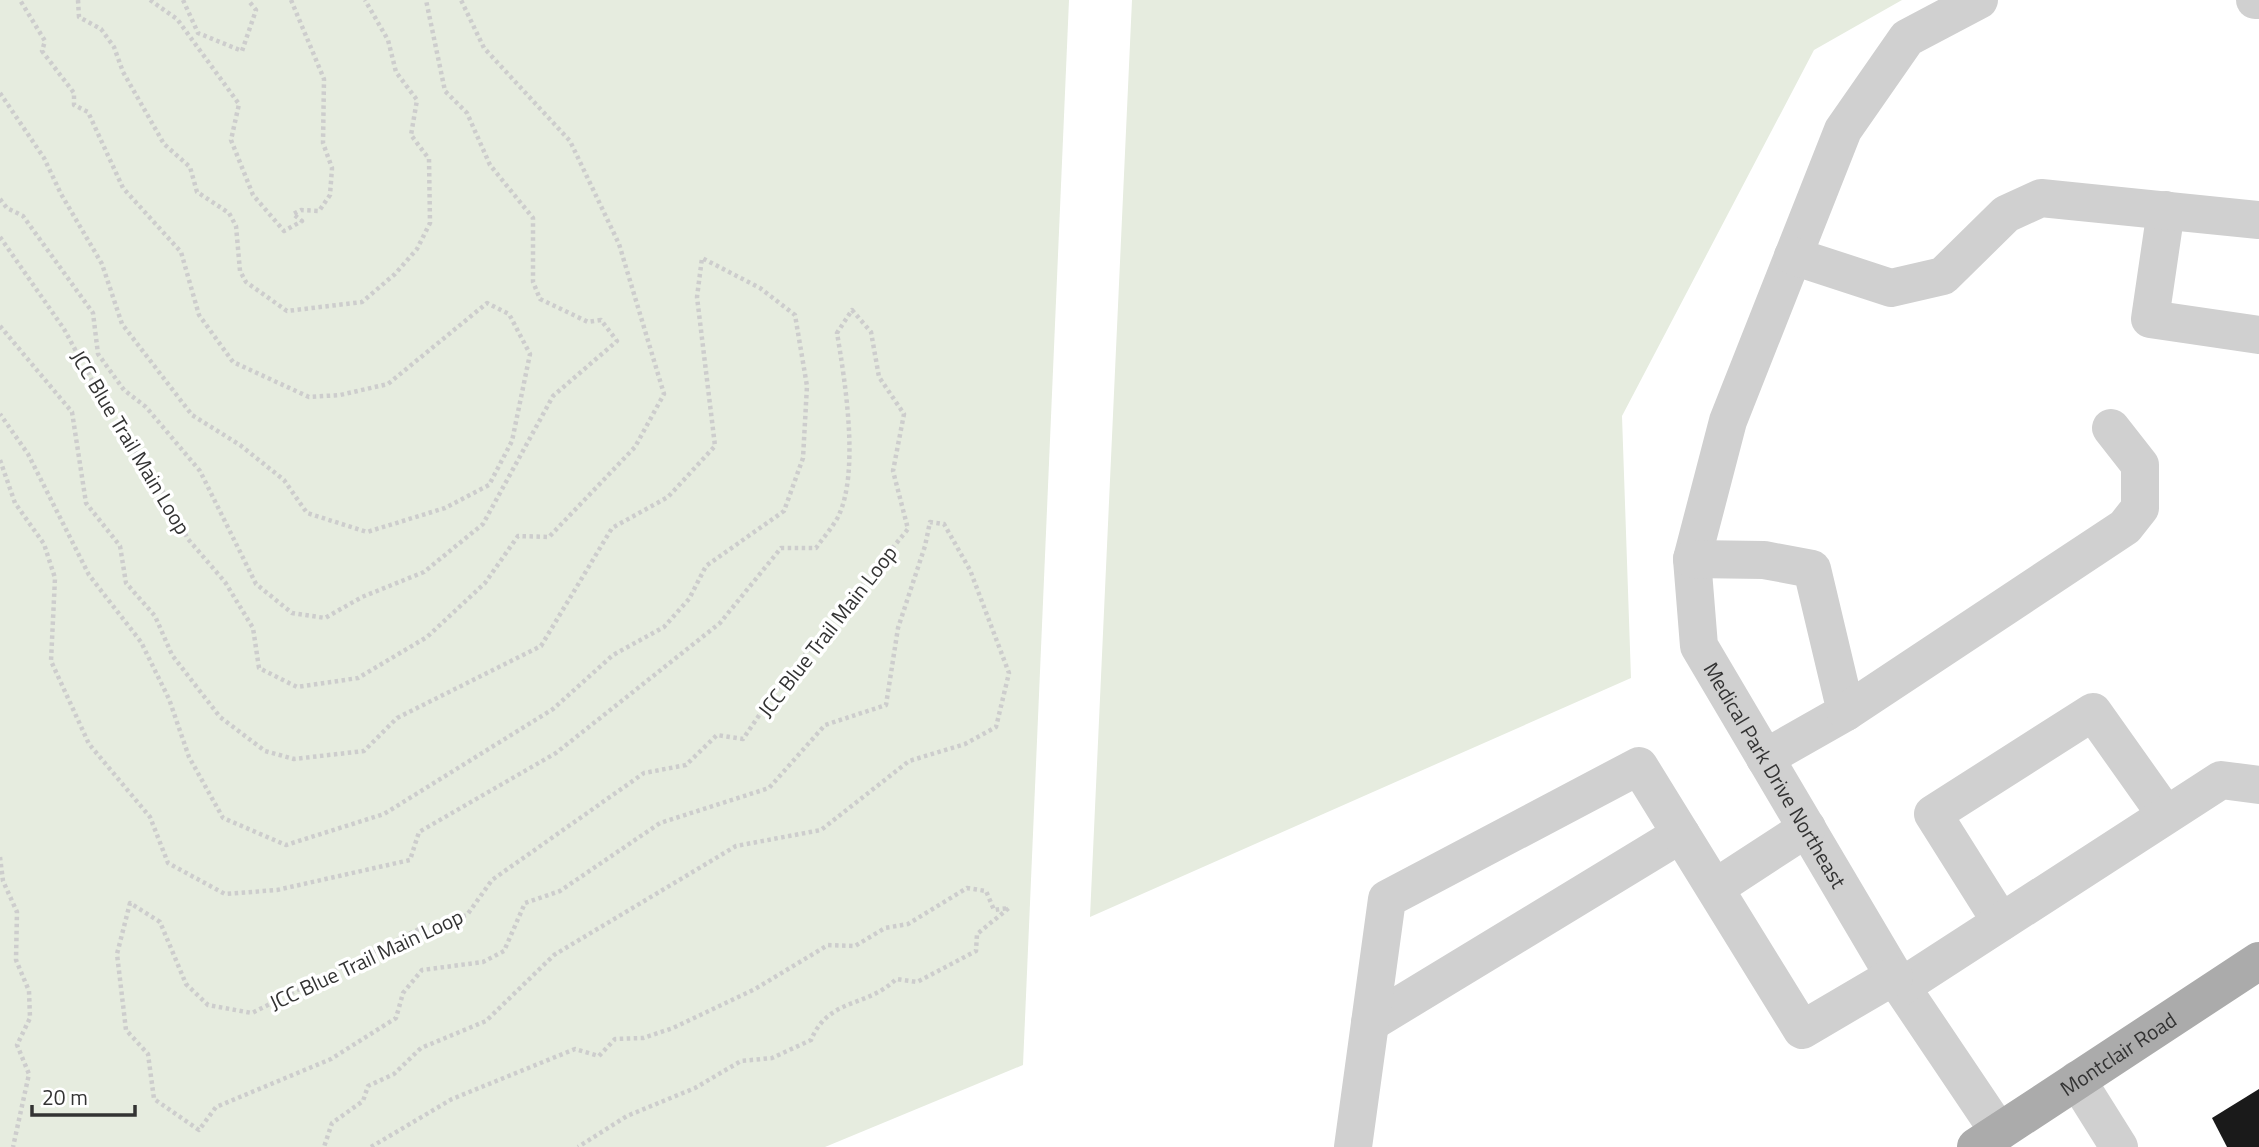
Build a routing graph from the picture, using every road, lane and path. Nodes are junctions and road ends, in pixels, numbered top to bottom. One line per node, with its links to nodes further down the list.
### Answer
1 (20, 0): 11 (path)
2 (78, 0): 7 (path)
3 (150, 0): 6 (path)
4 (183, 0): 5 (path)
5 (248, 0)
6 (290, 0)
7 (365, 0)
8 (426, 0): 12 (path, JCC Blue Trail Main Loop)
9 (461, 0): 15 (path, JCC Blue Trail Main Loop)
10 (1979, 0): 16 (lane, Medical Park Drive Northeast)
11 (0, 93)
12 (0, 199)
13 (2166, 210): 14 (lane); 16 (lane); 18 (lane)
14 (2259, 220)
15 (0, 237)
16 (1793, 256): 22 (lane, Medical Park Drive Northeast)
17 (0, 326): 19 (path, JCC Blue Trail Main Loop)
18 (2259, 335)
19 (0, 414)
20 (2111, 428): 23 (lane)
21 (0, 460): 38 (path, JCC Blue Trail Main Loop)
22 (1692, 559): 23 (lane); 24 (lane, Medical Park Drive Northeast)
23 (1846, 712): 24 (lane)
24 (1765, 758): 27 (lane, Medical Park Drive Northeast)
25 (2259, 785): 26 (lane)
26 (2166, 815): 31 (lane); 31 (lane)
27 (1807, 828): 30 (lane); 33 (lane, Medical Park Drive Northeast)
28 (1681, 834): 30 (lane); 34 (lane); 34 (lane)
29 (0, 857): 37 (path)
30 (1715, 888): 33 (lane)
31 (2001, 922): 33 (lane)
32 (2259, 961): 35 (main road, Montclair Road)
33 (1898, 981): 36 (lane, Medical Park Drive Northeast)
34 (1370, 1023): 41 (lane)
35 (2077, 1080): 36 (main road, Montclair Road); 42 (lane)
36 (1988, 1139)
37 (13, 1147)
38 (324, 1147)
39 (370, 1147): 40 (path)
40 (578, 1147)
41 (1353, 1147)
42 (2119, 1147)

